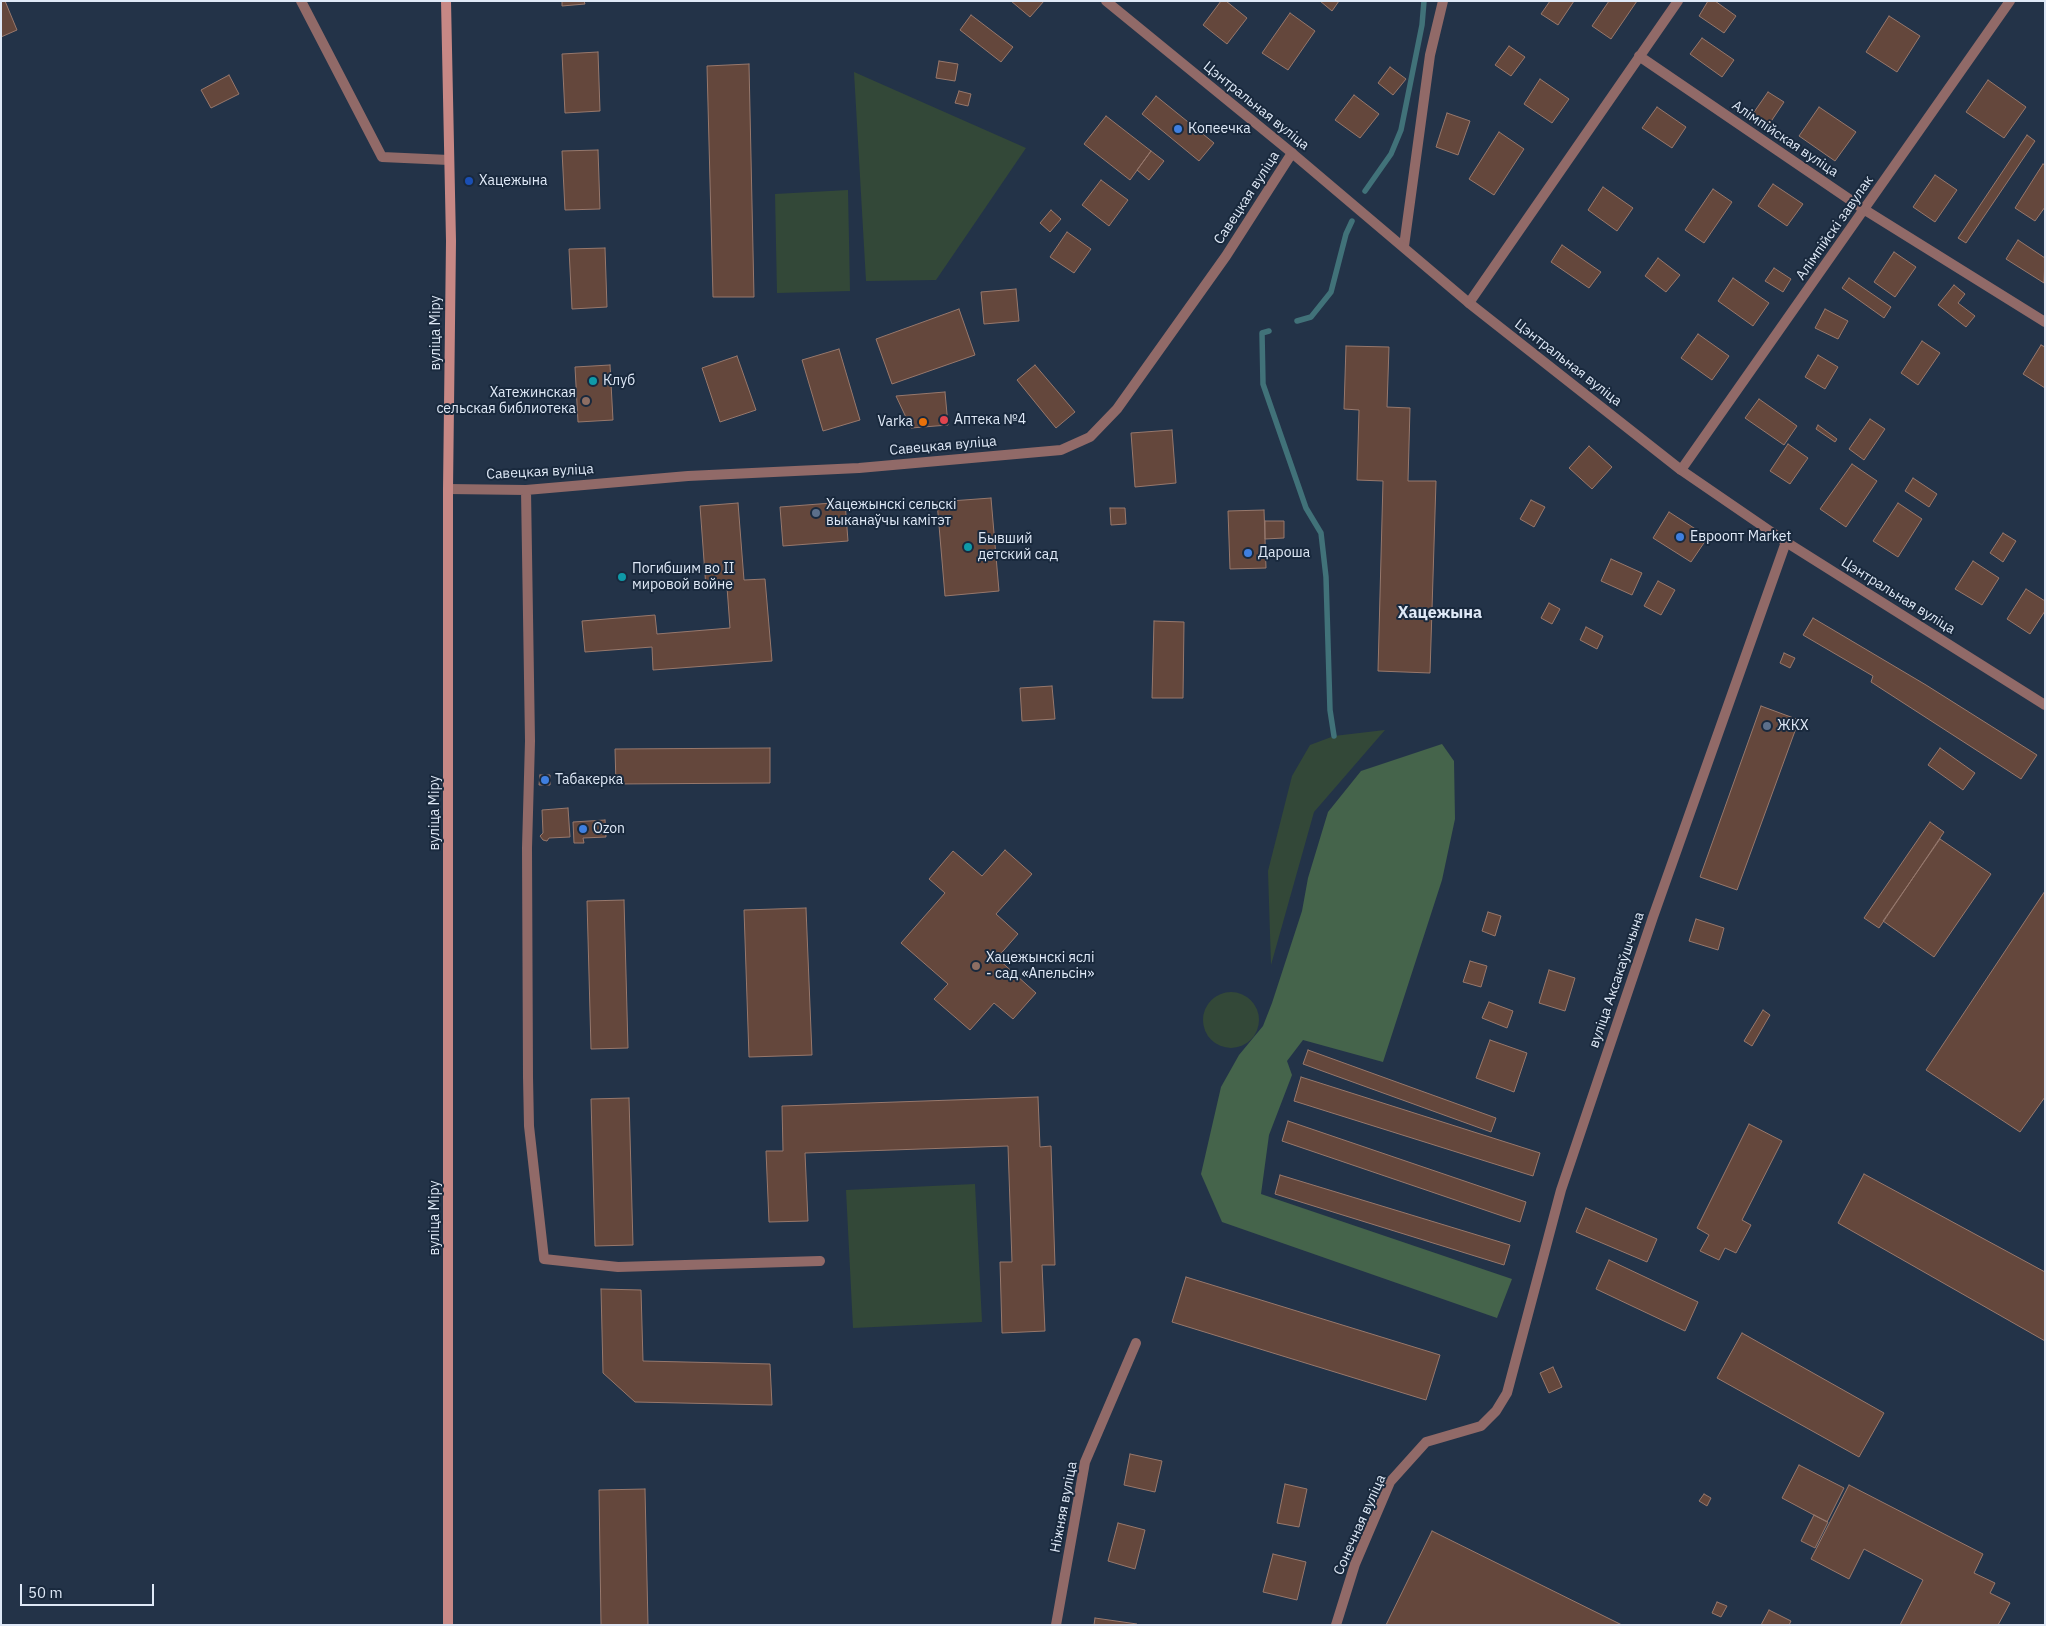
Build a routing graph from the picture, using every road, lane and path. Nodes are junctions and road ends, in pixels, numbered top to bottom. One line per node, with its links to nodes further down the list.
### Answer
1 (301, 1): 9 (street)
2 (446, 1): 9 (main road, вуліца Міру)
3 (1106, 1): 8 (street, Цэнтральная вуліца)
4 (1443, 1): 11 (street)
5 (1678, 1): 7 (street)
6 (2010, 1): 10 (street, Алімпійскі завулак)
7 (1639, 56): 10 (street, Алімпійская вуліца); 12 (street)
8 (1292, 153): 11 (street, Цэнтральная вуліца); 16 (street, Савецкая вуліца)
9 (450, 160): 15 (main road, вуліца Міру)
10 (1865, 210): 13 (street, Алімпійская вуліца); 14 (street, Алімпійскі завулак)
11 (1404, 246): 12 (street, Цэнтральная вуліца)
12 (1469, 303): 14 (street, Цэнтральная вуліца)
13 (2045, 322)
14 (1681, 470): 17 (street, Цэнтральная вуліца)
15 (448, 489): 16 (street, Савецкая вуліца); 22 (main road, вуліца Міру)
16 (526, 490): 19 (street)
17 (1786, 542): 18 (street, Цэнтральная вуліца); 21 (street, вуліца Аксакаўшчына)
18 (2045, 705)
19 (820, 1261)
20 (1136, 1343): 23 (street, Ніжняя вуліца)
21 (1481, 1426): 24 (street, Сонечная вуліца)
22 (448, 1625)
23 (1056, 1625)
24 (1336, 1625)

